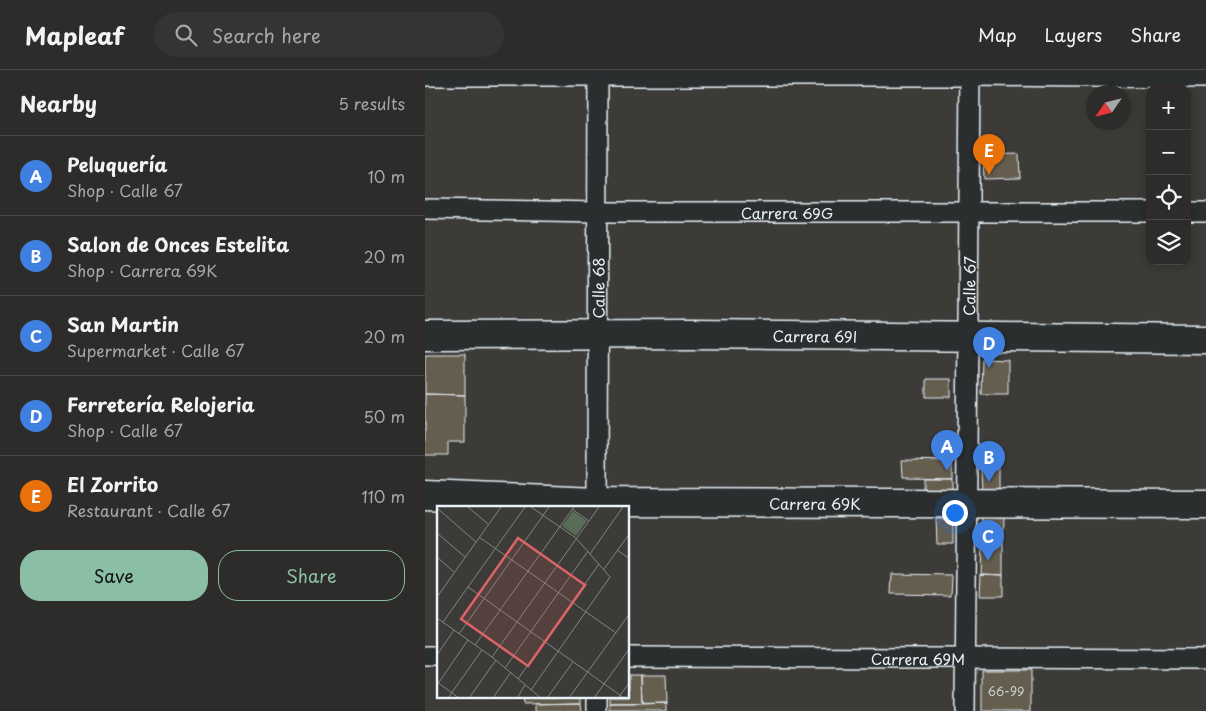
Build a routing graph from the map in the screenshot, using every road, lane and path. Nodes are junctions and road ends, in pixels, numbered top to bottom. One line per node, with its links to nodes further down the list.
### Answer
1 (598, 73): 2 (street); 3 (street); 6 (street, Calle 68)
2 (970, 73): 4 (street); 7 (street, Calle 67)
3 (425, 76)
4 (1206, 78)
5 (425, 209): 6 (street, Carrera 69G)
6 (598, 212): 7 (street, Carrera 69G); 11 (street, Calle 68)
7 (969, 212): 8 (street, Carrera 69G); 13 (street, Calle 67)
8 (1146, 212)
9 (1191, 212): 10 (street)
10 (1206, 212)
11 (598, 334): 12 (street, Carrera 69I); 13 (street, Carrera 69I); 16 (street, Calle 68)
12 (425, 335)
13 (968, 337): 14 (street, Carrera 69I); 17 (street, Calle 67)
14 (1206, 339)
15 (425, 495): 16 (street, Carrera 69K)
16 (597, 504): 17 (street, Carrera 69K)
17 (968, 504): 18 (street, Carrera 69K); 20 (street, Calle 67)
18 (1206, 504)
19 (630, 656): 20 (street, Carrera 69M)
20 (966, 658): 21 (street, Carrera 69M); 24 (street, Calle 67)
21 (1206, 659)
22 (597, 698): 23 (street)
23 (597, 711)
24 (965, 711)

